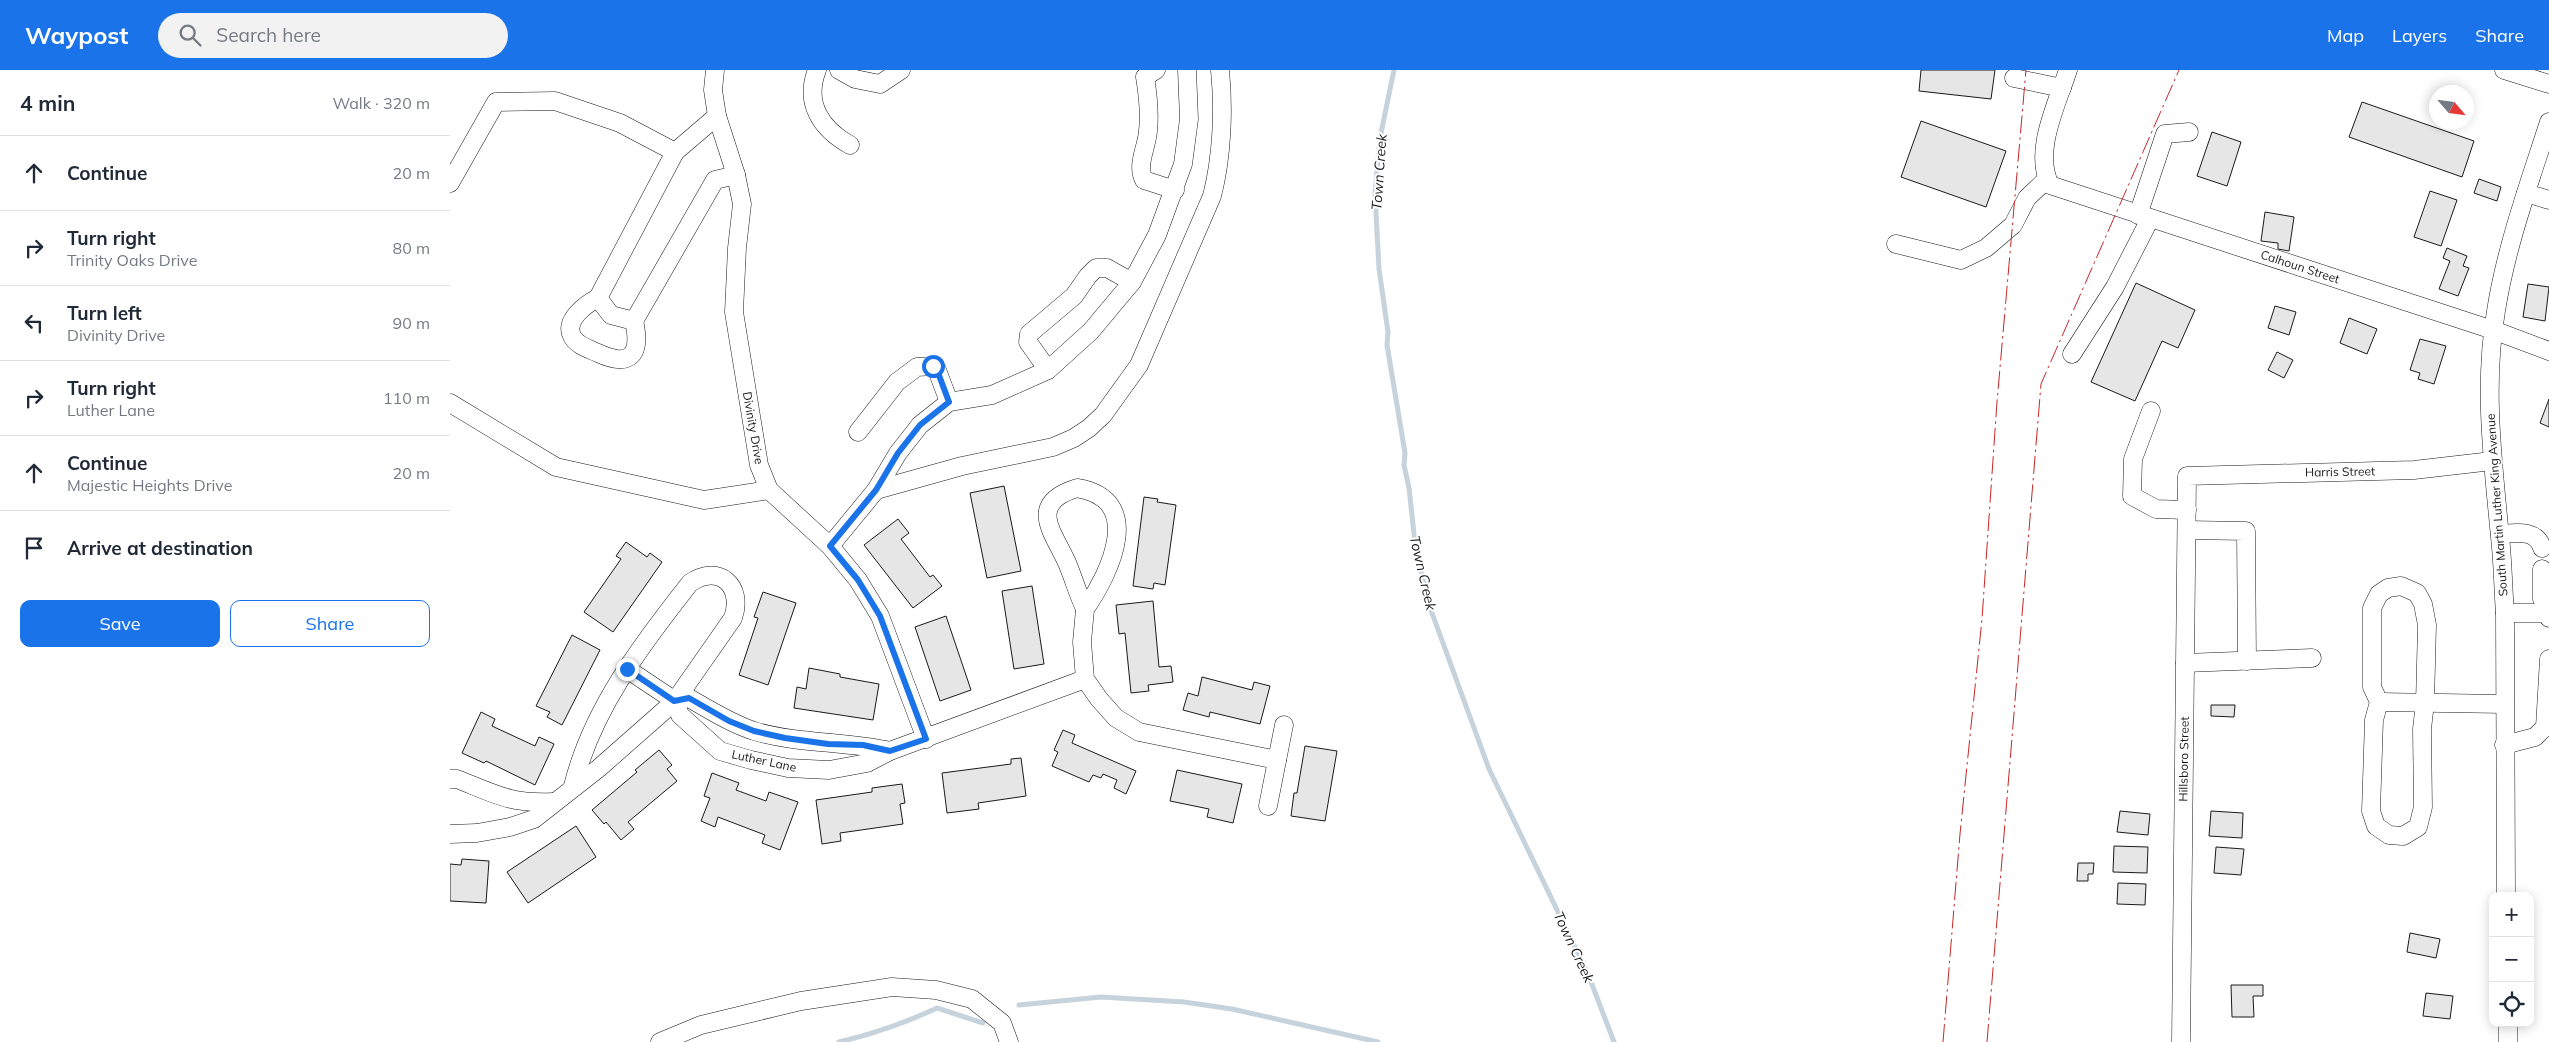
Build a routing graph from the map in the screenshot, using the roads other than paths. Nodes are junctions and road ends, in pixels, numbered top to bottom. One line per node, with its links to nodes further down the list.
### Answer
1 (714, 70): 13 (street, Divinity Drive)
2 (816, 70): 16 (street)
3 (839, 70): 4 (street)
4 (901, 70)
5 (1156, 70): 21 (street)
6 (1187, 70): 21 (street)
7 (1220, 70): 40 (street)
8 (2068, 70): 12 (street)
9 (2504, 70): 11 (street)
10 (2014, 78): 12 (street)
11 (2549, 84)
12 (2062, 88): 19 (street)
13 (717, 116): 17 (street); 18 (street, Divinity Drive)
14 (2549, 122): 22 (street, South Martin Luther King Avenue)
15 (2189, 132): 24 (street)
16 (850, 145)
17 (675, 152): 20 (street); 27 (street)
18 (736, 175): 28 (street); 39 (street, Divinity Drive)
19 (2049, 182): 24 (street, Calhoun Street); 25 (street)
20 (450, 183)
21 (1175, 190): 26 (street)
22 (2526, 193): 23 (street); 29 (street, South Martin Luther King Avenue)
23 (2549, 200)
24 (2144, 217): 29 (street, Calhoun Street); 31 (street)
25 (1896, 244)
26 (1132, 282): 32 (street); 32 (street)
27 (598, 298): 28 (street); 28 (street)
28 (634, 321)
29 (2493, 330): 30 (street, Calhoun Street); 37 (street, South Martin Luther King Avenue)
30 (2549, 351)
31 (2072, 354)
32 (1048, 370): 33 (street)
33 (949, 402): 36 (street); 40 (street)
34 (450, 403): 39 (street)
35 (2151, 411): 41 (street)
36 (858, 432)
37 (2492, 460): 38 (street, Harris Street); 43 (street, South Martin Luther King Avenue)
38 (2188, 476): 41 (street, Hillsboro Street)
39 (769, 490): 44 (street, Divinity Drive)
40 (876, 490): 44 (street)
41 (2187, 510): 42 (street, Hillsboro Street)
42 (2187, 530): 53 (street); 54 (street, Hillsboro Street)
43 (2500, 534): 45 (street); 48 (street, South Martin Luther King Avenue)
44 (830, 546): 62 (street, Divinity Drive)
45 (2542, 548)
46 (2542, 569): 49 (street)
47 (1085, 609): 47 (street); 56 (street)
48 (2505, 613): 49 (street); 60 (street, South Martin Luther King Avenue)
49 (2549, 613): 50 (street)
50 (2549, 618)
51 (2312, 658): 53 (street)
52 (2549, 659): 63 (street)
53 (2247, 661): 54 (street)
54 (2185, 664): 75 (street, Hillsboro Street)
55 (627, 669): 57 (street); 57 (street); 67 (street)
56 (1085, 679): 62 (street, Luther Lane); 65 (street)
57 (674, 701): 64 (street); 64 (street, Luther Lane); 67 (street)
58 (2379, 702): 59 (street); 59 (street); 59 (street)
59 (2426, 703): 60 (street)
60 (2504, 704): 63 (street, South Martin Luther King Avenue)
61 (1284, 725): 65 (street)
62 (926, 739): 64 (street, Luther Lane)
63 (2504, 745): 71 (street, South Martin Luther King Avenue)
64 (890, 751)
65 (1277, 760): 69 (street)
66 (450, 779): 68 (street)
67 (573, 786): 68 (street)
68 (553, 802): 70 (street)
69 (1268, 806)
70 (450, 834)
71 (2506, 892)
72 (2508, 1027): 76 (street)
73 (660, 1042): 74 (street)
74 (1009, 1042)
75 (2181, 1042)
76 (2508, 1042)

